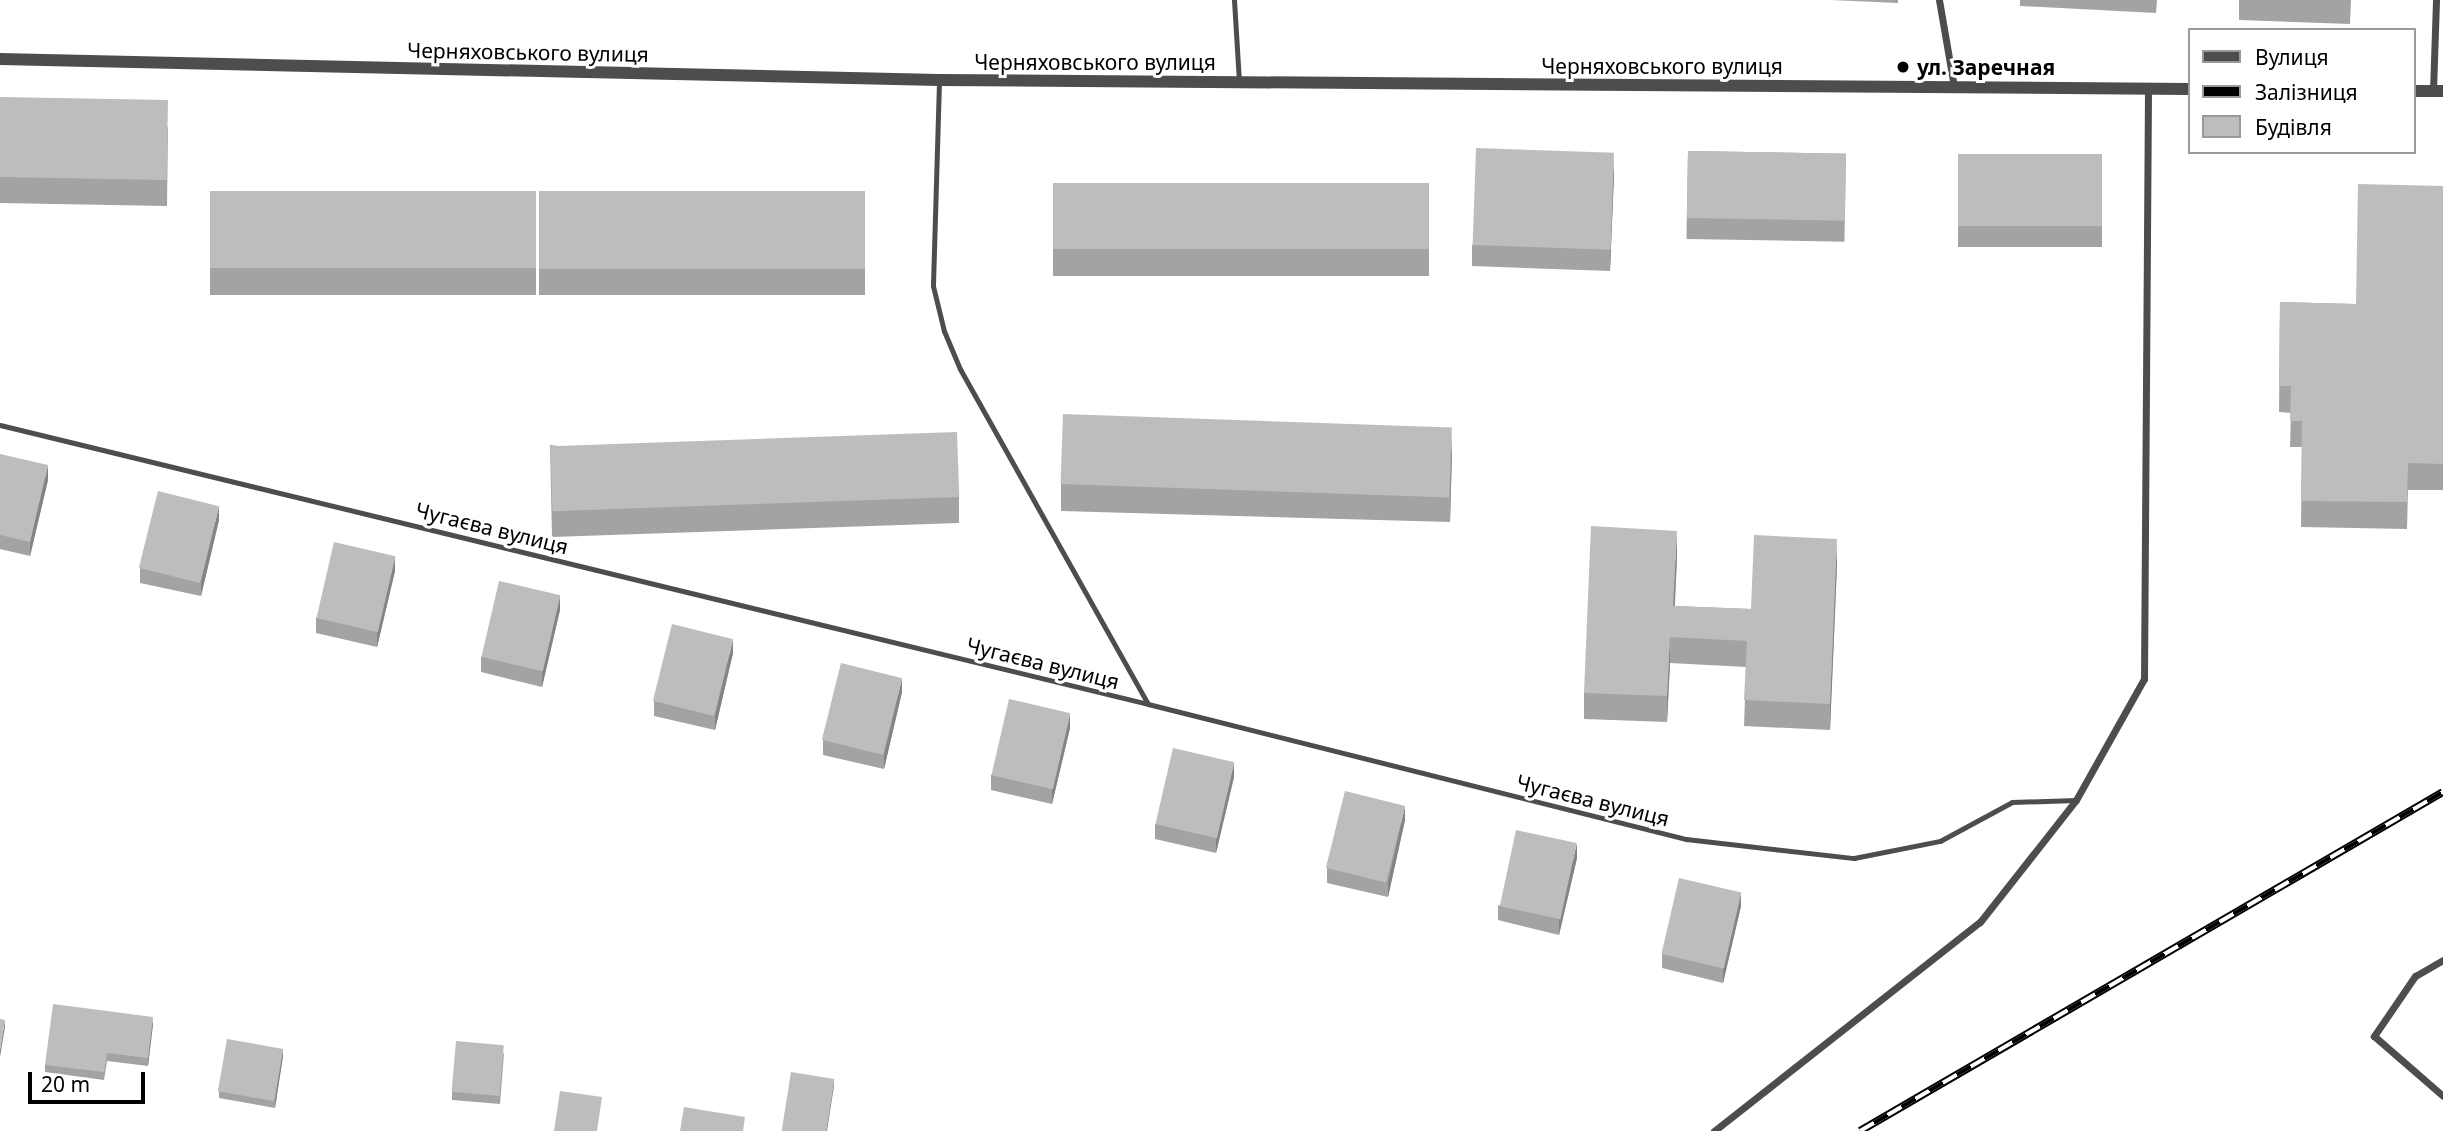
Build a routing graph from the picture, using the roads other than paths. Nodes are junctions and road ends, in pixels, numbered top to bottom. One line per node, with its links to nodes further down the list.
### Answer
1 (1234, 0): 6 (lane)
2 (1939, 0): 7 (street)
3 (2436, 0): 11 (street)
4 (0, 59): 5 (street, Черняховського вулиця)
5 (939, 80): 6 (street, Черняховського вулиця); 13 (lane)
6 (1239, 82): 7 (street, Черняховського вулиця)
7 (1954, 87): 8 (street, Черняховського вулиця)
8 (2148, 89): 9 (street, Черняховського вулиця); 14 (street)
9 (2188, 89)
10 (2415, 91): 11 (street)
11 (2438, 91)
12 (0, 425): 13 (lane, Чугаєва вулиця)
13 (1148, 704): 14 (lane, Чугаєва вулиця)
14 (2076, 800): 17 (street)
15 (2443, 960): 16 (street)
16 (2443, 1096)
17 (1714, 1131)

